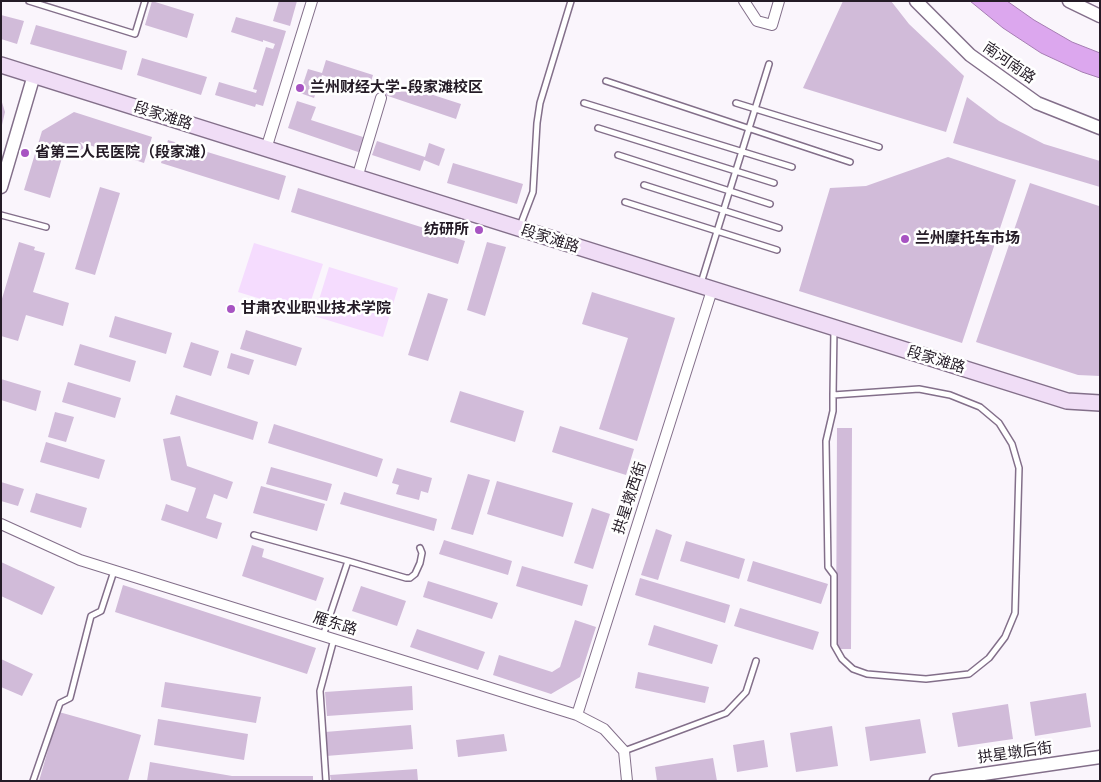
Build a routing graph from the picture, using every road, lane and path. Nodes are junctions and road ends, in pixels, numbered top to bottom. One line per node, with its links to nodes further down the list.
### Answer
1 (29, 1): 2 (lane)
2 (145, 1)
3 (312, 1): 22 (street)
4 (571, 1): 39 (lane)
5 (744, 1): 6 (street)
6 (779, 1)
7 (916, 1): 19 (street, 南河南路)
8 (1069, 1): 9 (street)
9 (1100, 16)
10 (769, 64): 17 (lane)
11 (1, 65): 12 (main road, 段家滩路)
12 (34, 75): 22 (main road, 段家滩路); 29 (street)
13 (606, 81): 20 (lane)
14 (381, 98): 28 (street)
15 (584, 103): 23 (lane)
16 (736, 103): 17 (lane)
17 (755, 109): 20 (lane); 21 (lane)
18 (598, 128): 27 (lane)
19 (1100, 128)
20 (749, 129): 23 (lane); 25 (lane)
21 (879, 147)
22 (266, 149): 28 (main road, 段家滩路)
23 (742, 151): 26 (lane); 27 (lane)
24 (618, 155): 32 (lane)
25 (850, 162)
26 (792, 167)
27 (736, 171): 30 (lane); 32 (lane)
28 (357, 178): 39 (main road, 段家滩路)
29 (2, 181)
30 (774, 183)
31 (644, 185): 35 (lane)
32 (730, 191): 34 (lane); 35 (lane)
33 (625, 202): 40 (lane)
34 (770, 204)
35 (724, 210): 38 (lane); 40 (lane)
36 (1, 214): 37 (lane)
37 (46, 228)
38 (779, 228)
39 (519, 229): 42 (main road, 段家滩路)
40 (717, 231): 41 (lane); 42 (lane)
41 (778, 250)
42 (706, 288): 43 (main road, 段家滩路); 54 (street, 拱星墩西街)
43 (834, 328): 44 (lane); 45 (main road, 段家滩路)
44 (833, 395): 44 (lane)
45 (1100, 403)
46 (1, 524): 50 (street, 雁东路)
47 (254, 535): 49 (lane)
48 (420, 548): 49 (lane)
49 (348, 561): 51 (lane)
50 (114, 570): 51 (street, 雁东路); 57 (lane)
51 (323, 636): 52 (street, 雁东路)
52 (334, 639): 54 (street, 雁东路); 58 (lane)
53 (756, 661): 55 (lane)
54 (577, 715): 55 (street, 雁东路)
55 (624, 751): 59 (street)
56 (1100, 757): 60 (street, 拱星墩后街)
57 (33, 781)
58 (326, 781)
59 (627, 781)
60 (936, 781)

